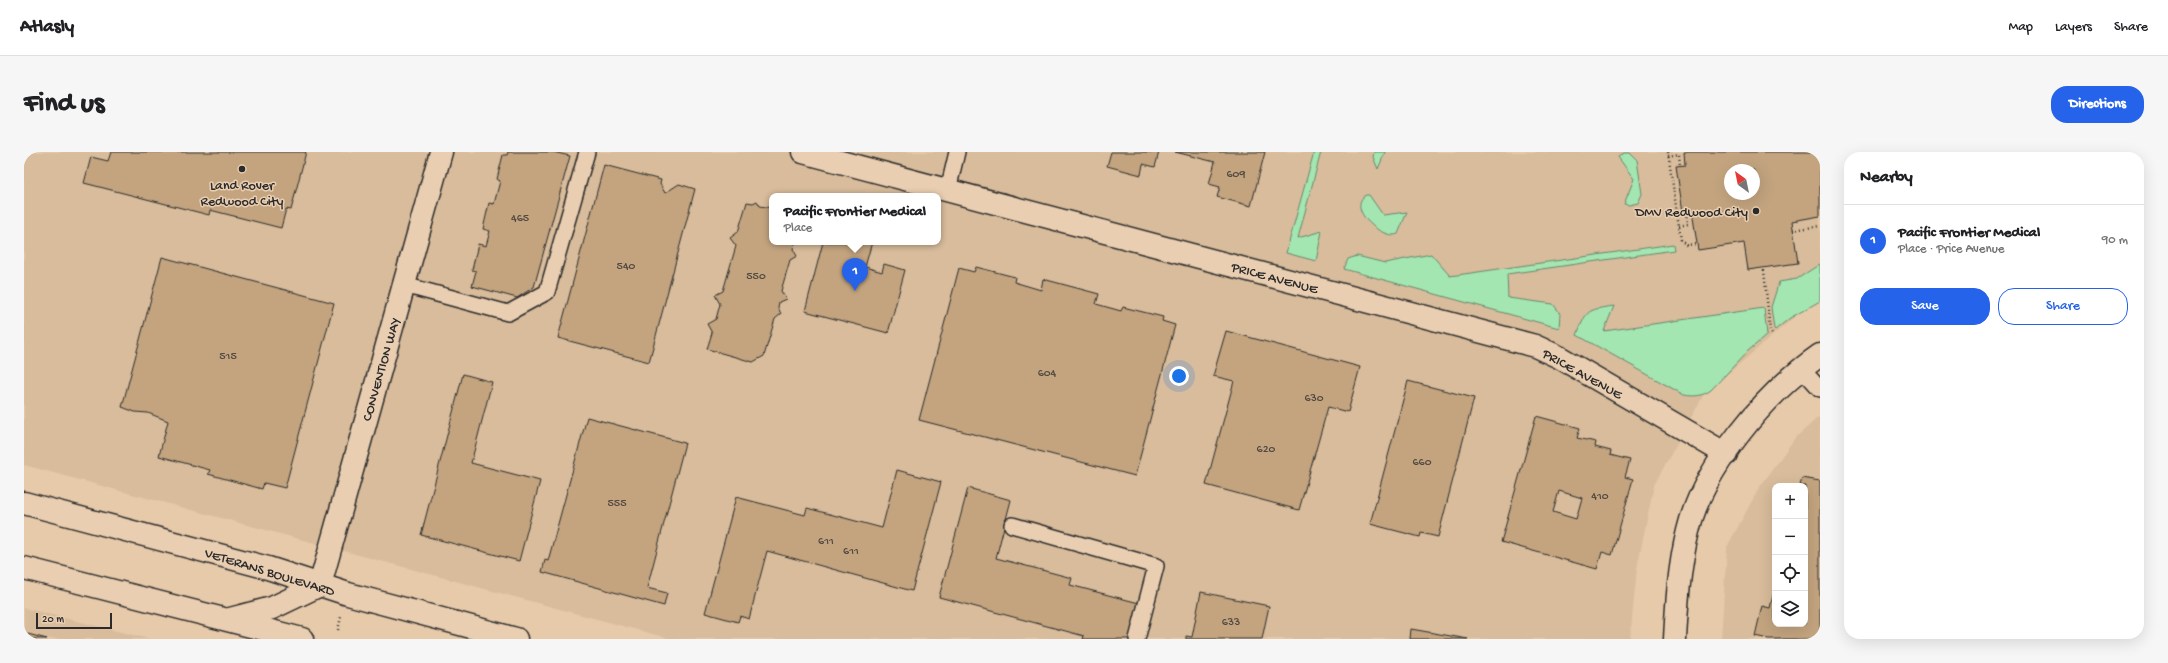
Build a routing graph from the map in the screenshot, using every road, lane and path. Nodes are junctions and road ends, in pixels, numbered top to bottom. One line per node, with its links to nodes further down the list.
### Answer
1 (441, 152): 15 (street, CONVENTION WAY)
2 (587, 152): 15 (lane)
3 (803, 152): 8 (street, PRICE AVENUE)
4 (958, 152): 8 (lane)
5 (1668, 152): 6 (path)
6 (1668, 156): 7 (path); 10 (path)
7 (1680, 166)
8 (948, 190): 20 (street, PRICE AVENUE)
9 (1687, 211): 10 (path)
10 (1679, 226): 13 (path)
11 (1820, 226): 12 (path)
12 (1793, 230)
13 (1697, 244)
14 (1764, 270): 16 (path)
15 (404, 285): 24 (street, CONVENTION WAY)
16 (1773, 336)
17 (1820, 355): 18 (street)
18 (1801, 368): 19 (lane); 20 (street)
19 (1820, 389)
20 (1726, 454): 31 (street)
21 (24, 503): 24 (street, VETERANS BOULEVARD)
22 (1012, 525): 30 (lane)
23 (24, 568): 26 (street)
24 (320, 586): 26 (street); 29 (street, VETERANS BOULEVARD)
25 (342, 613): 27 (path)
26 (228, 619): 28 (street)
27 (338, 630)
28 (302, 639)
29 (516, 639)
30 (1137, 639)
31 (1675, 639)

